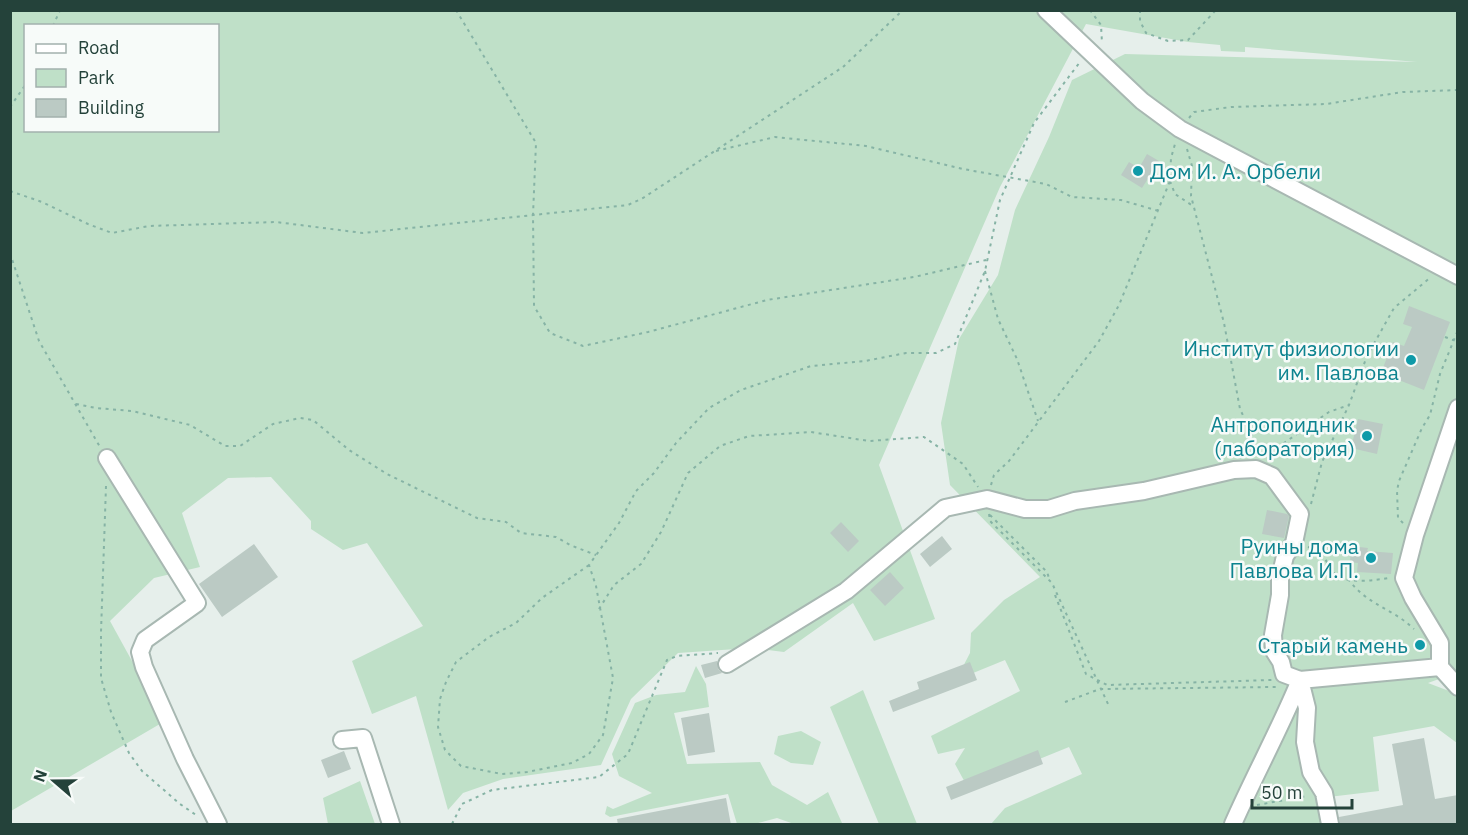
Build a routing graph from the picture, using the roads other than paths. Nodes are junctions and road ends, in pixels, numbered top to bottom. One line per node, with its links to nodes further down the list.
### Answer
1 (1046, 10): 2 (street)
2 (1442, 267): 3 (street); 4 (street)
3 (1458, 276)
4 (1458, 289)
5 (1458, 408): 8 (street)
6 (107, 458): 12 (street)
7 (723, 659): 9 (street)
8 (1440, 667): 9 (street); 10 (street)
9 (1300, 680): 14 (street); 15 (street)
10 (1458, 687)
11 (342, 740): 13 (street)
12 (211, 822)
13 (391, 825)
14 (1233, 825)
15 (1330, 825)

